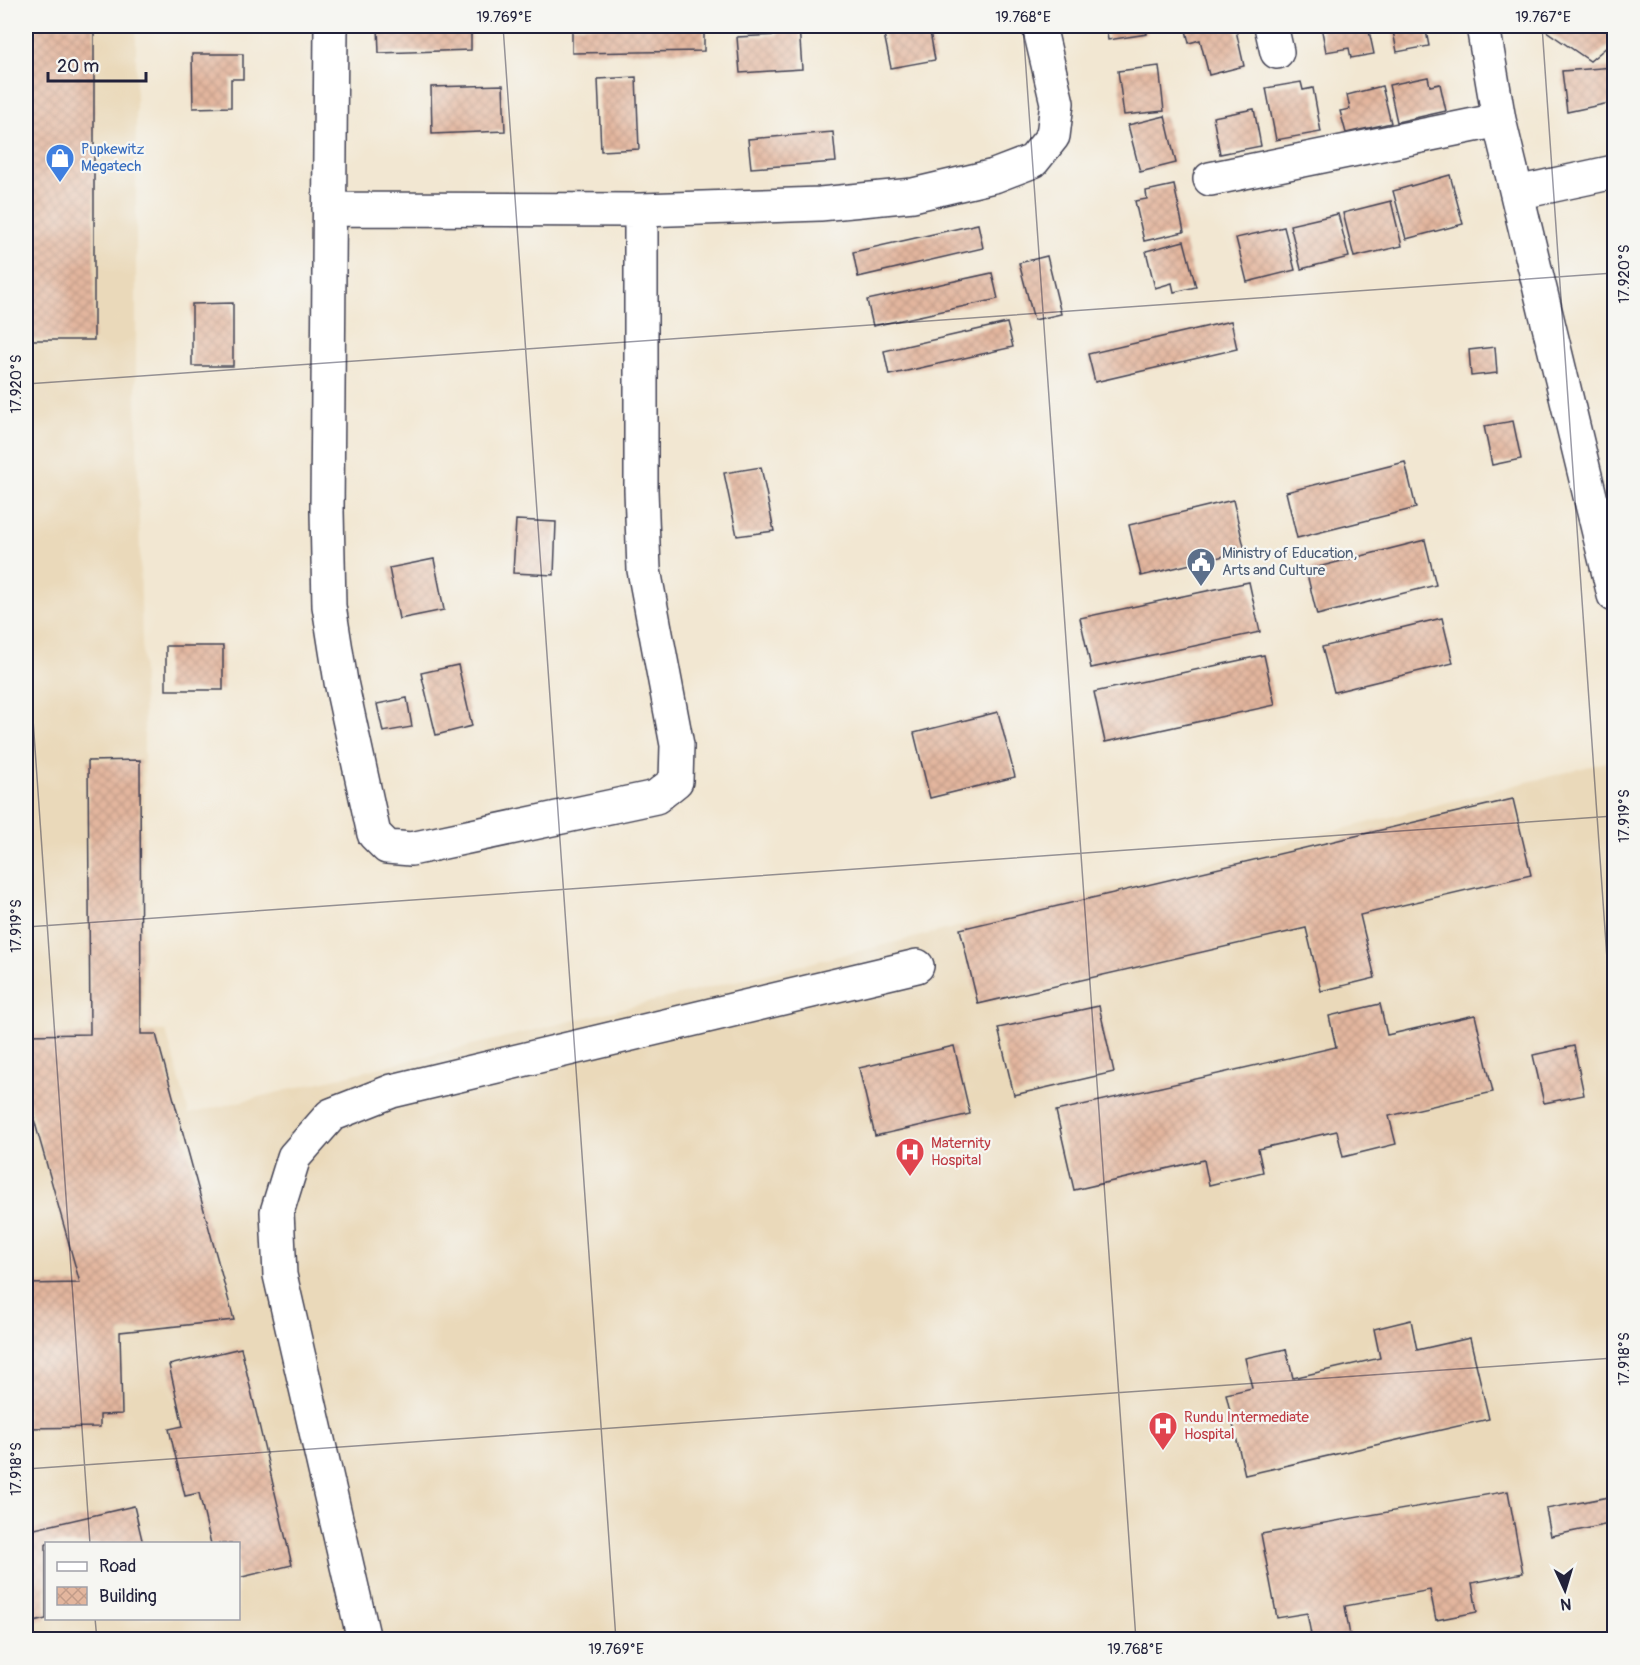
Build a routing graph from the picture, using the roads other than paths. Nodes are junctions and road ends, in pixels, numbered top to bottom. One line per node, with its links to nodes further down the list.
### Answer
1 (331, 26): 8 (street)
2 (1039, 26): 9 (street)
3 (1483, 26): 4 (street)
4 (1499, 120): 6 (street); 7 (street)
5 (1614, 172): 7 (street)
6 (1210, 179)
7 (1517, 193): 10 (street)
8 (329, 209): 9 (street); 9 (street)
9 (640, 210)
10 (1614, 595)
11 (917, 966): 12 (street)
12 (364, 1640)

